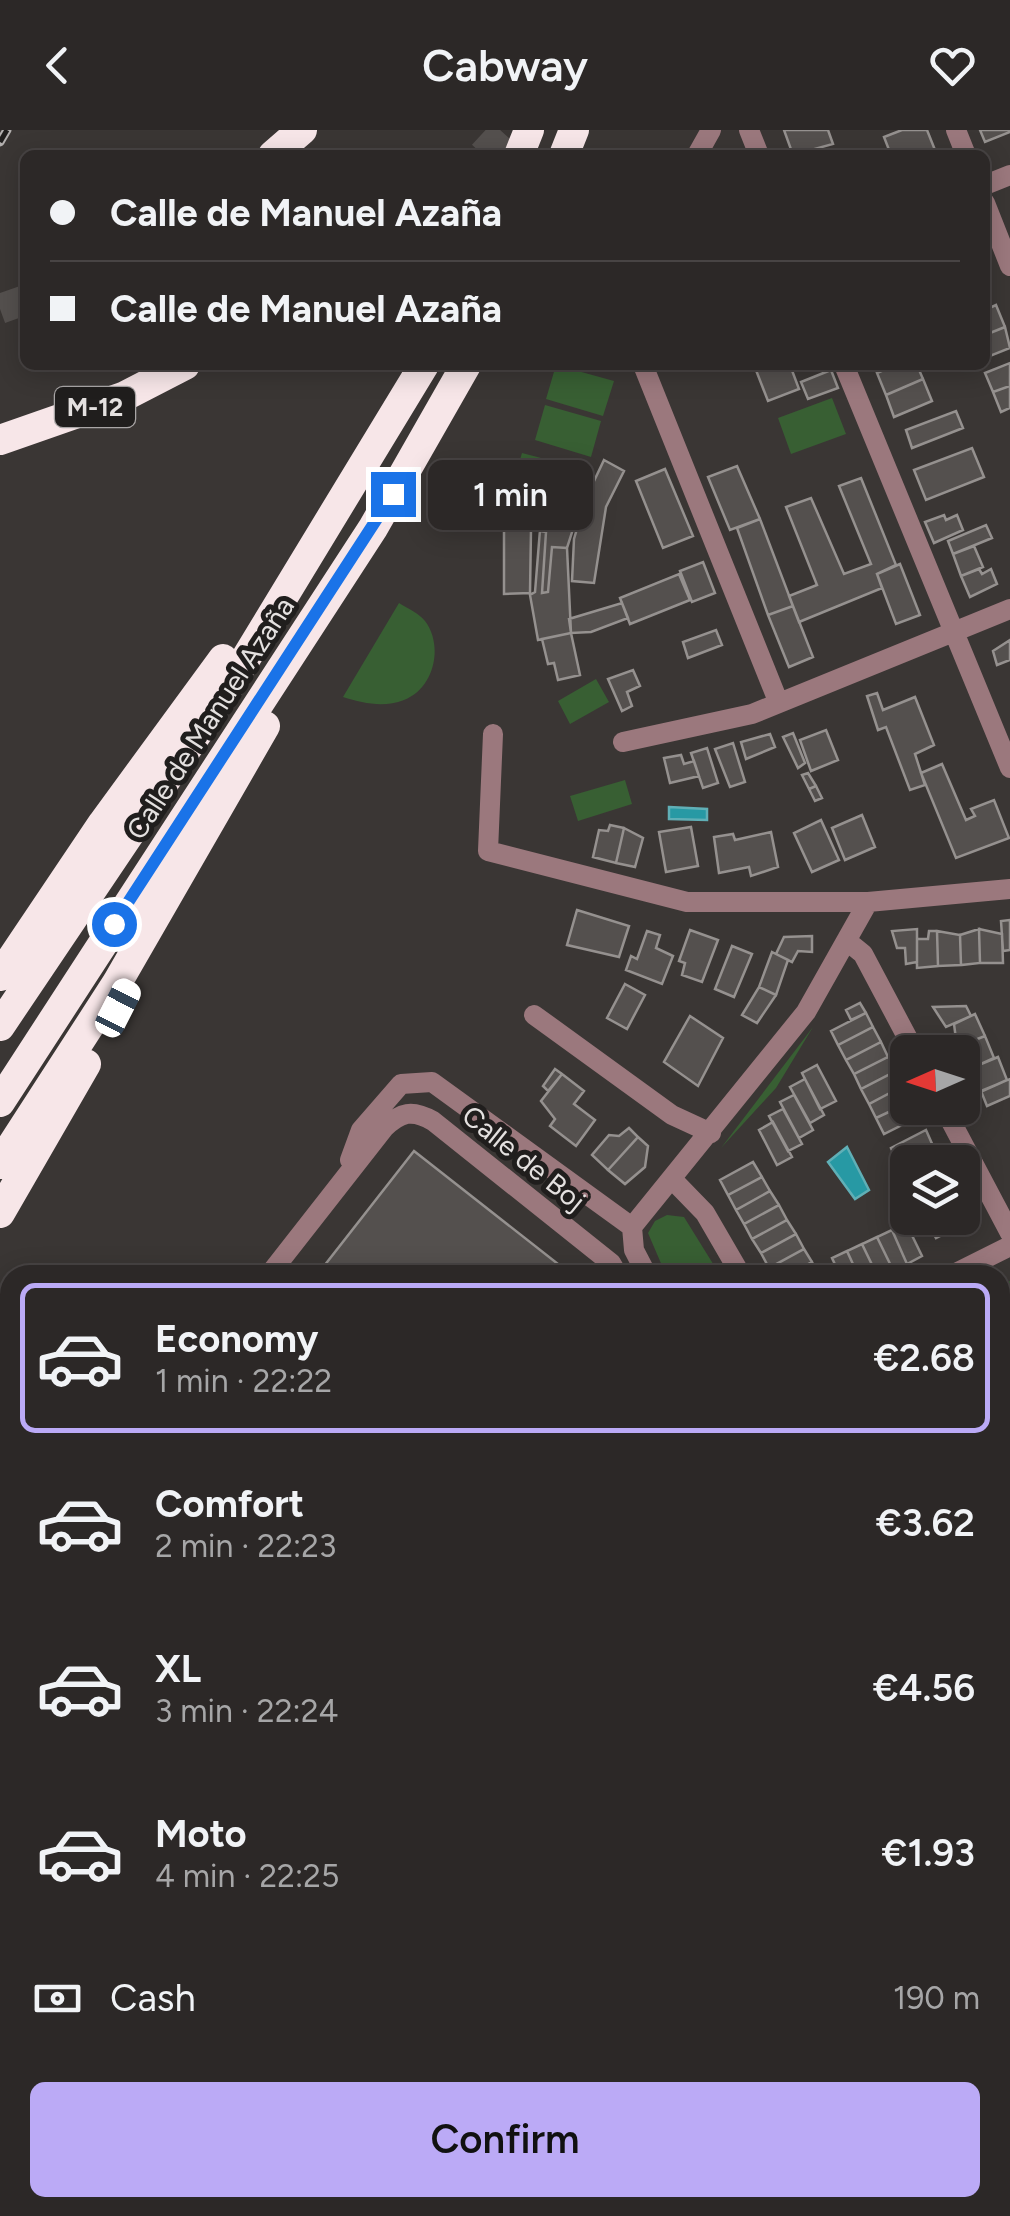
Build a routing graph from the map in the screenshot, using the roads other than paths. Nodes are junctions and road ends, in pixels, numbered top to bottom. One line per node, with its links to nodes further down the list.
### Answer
1 (302, 130): 2 (highway)
2 (278, 150)
3 (990, 216): 4 (street)
4 (1010, 266)
5 (176, 370): 11 (highway, M-12)
6 (421, 370): 10 (highway, Calle de Manuel Azaña)
7 (463, 370): 12 (highway, Calle de Manuel Azaña)
8 (645, 370): 15 (street)
9 (846, 370): 14 (street)
10 (396, 417): 23 (highway); 25 (highway, Calle de Manuel Azaña)
11 (0, 440)
12 (374, 528): 19 (highway); 28 (highway, Calle de Manuel Azaña)
13 (1010, 610): 14 (street)
14 (954, 632): 15 (street); 18 (street)
15 (778, 701): 17 (street)
16 (494, 734): 21 (street)
17 (622, 742)
18 (1010, 768)
19 (208, 829): 32 (highway); 35 (highway)
20 (1010, 889): 21 (street)
21 (868, 902): 22 (street)
22 (847, 941): 26 (street); 31 (street)
23 (0, 976)
24 (534, 1015): 31 (street)
25 (0, 1026)
26 (906, 1035)
27 (460, 1100): 29 (street, Calle de Boj); 33 (street); 36 (street)
28 (0, 1102)
29 (433, 1121): 33 (street); 40 (street, Calle de Boj)
30 (953, 1125): 37 (street)
31 (711, 1133): 34 (street)
32 (0, 1164)
33 (344, 1176): 39 (street)
34 (672, 1179): 36 (street); 42 (street)
35 (0, 1213)
36 (632, 1227): 41 (street)
37 (1010, 1233)
38 (1010, 1246): 43 (street)
39 (277, 1265)
40 (612, 1265)
41 (642, 1265)
42 (735, 1265)
43 (972, 1265)

